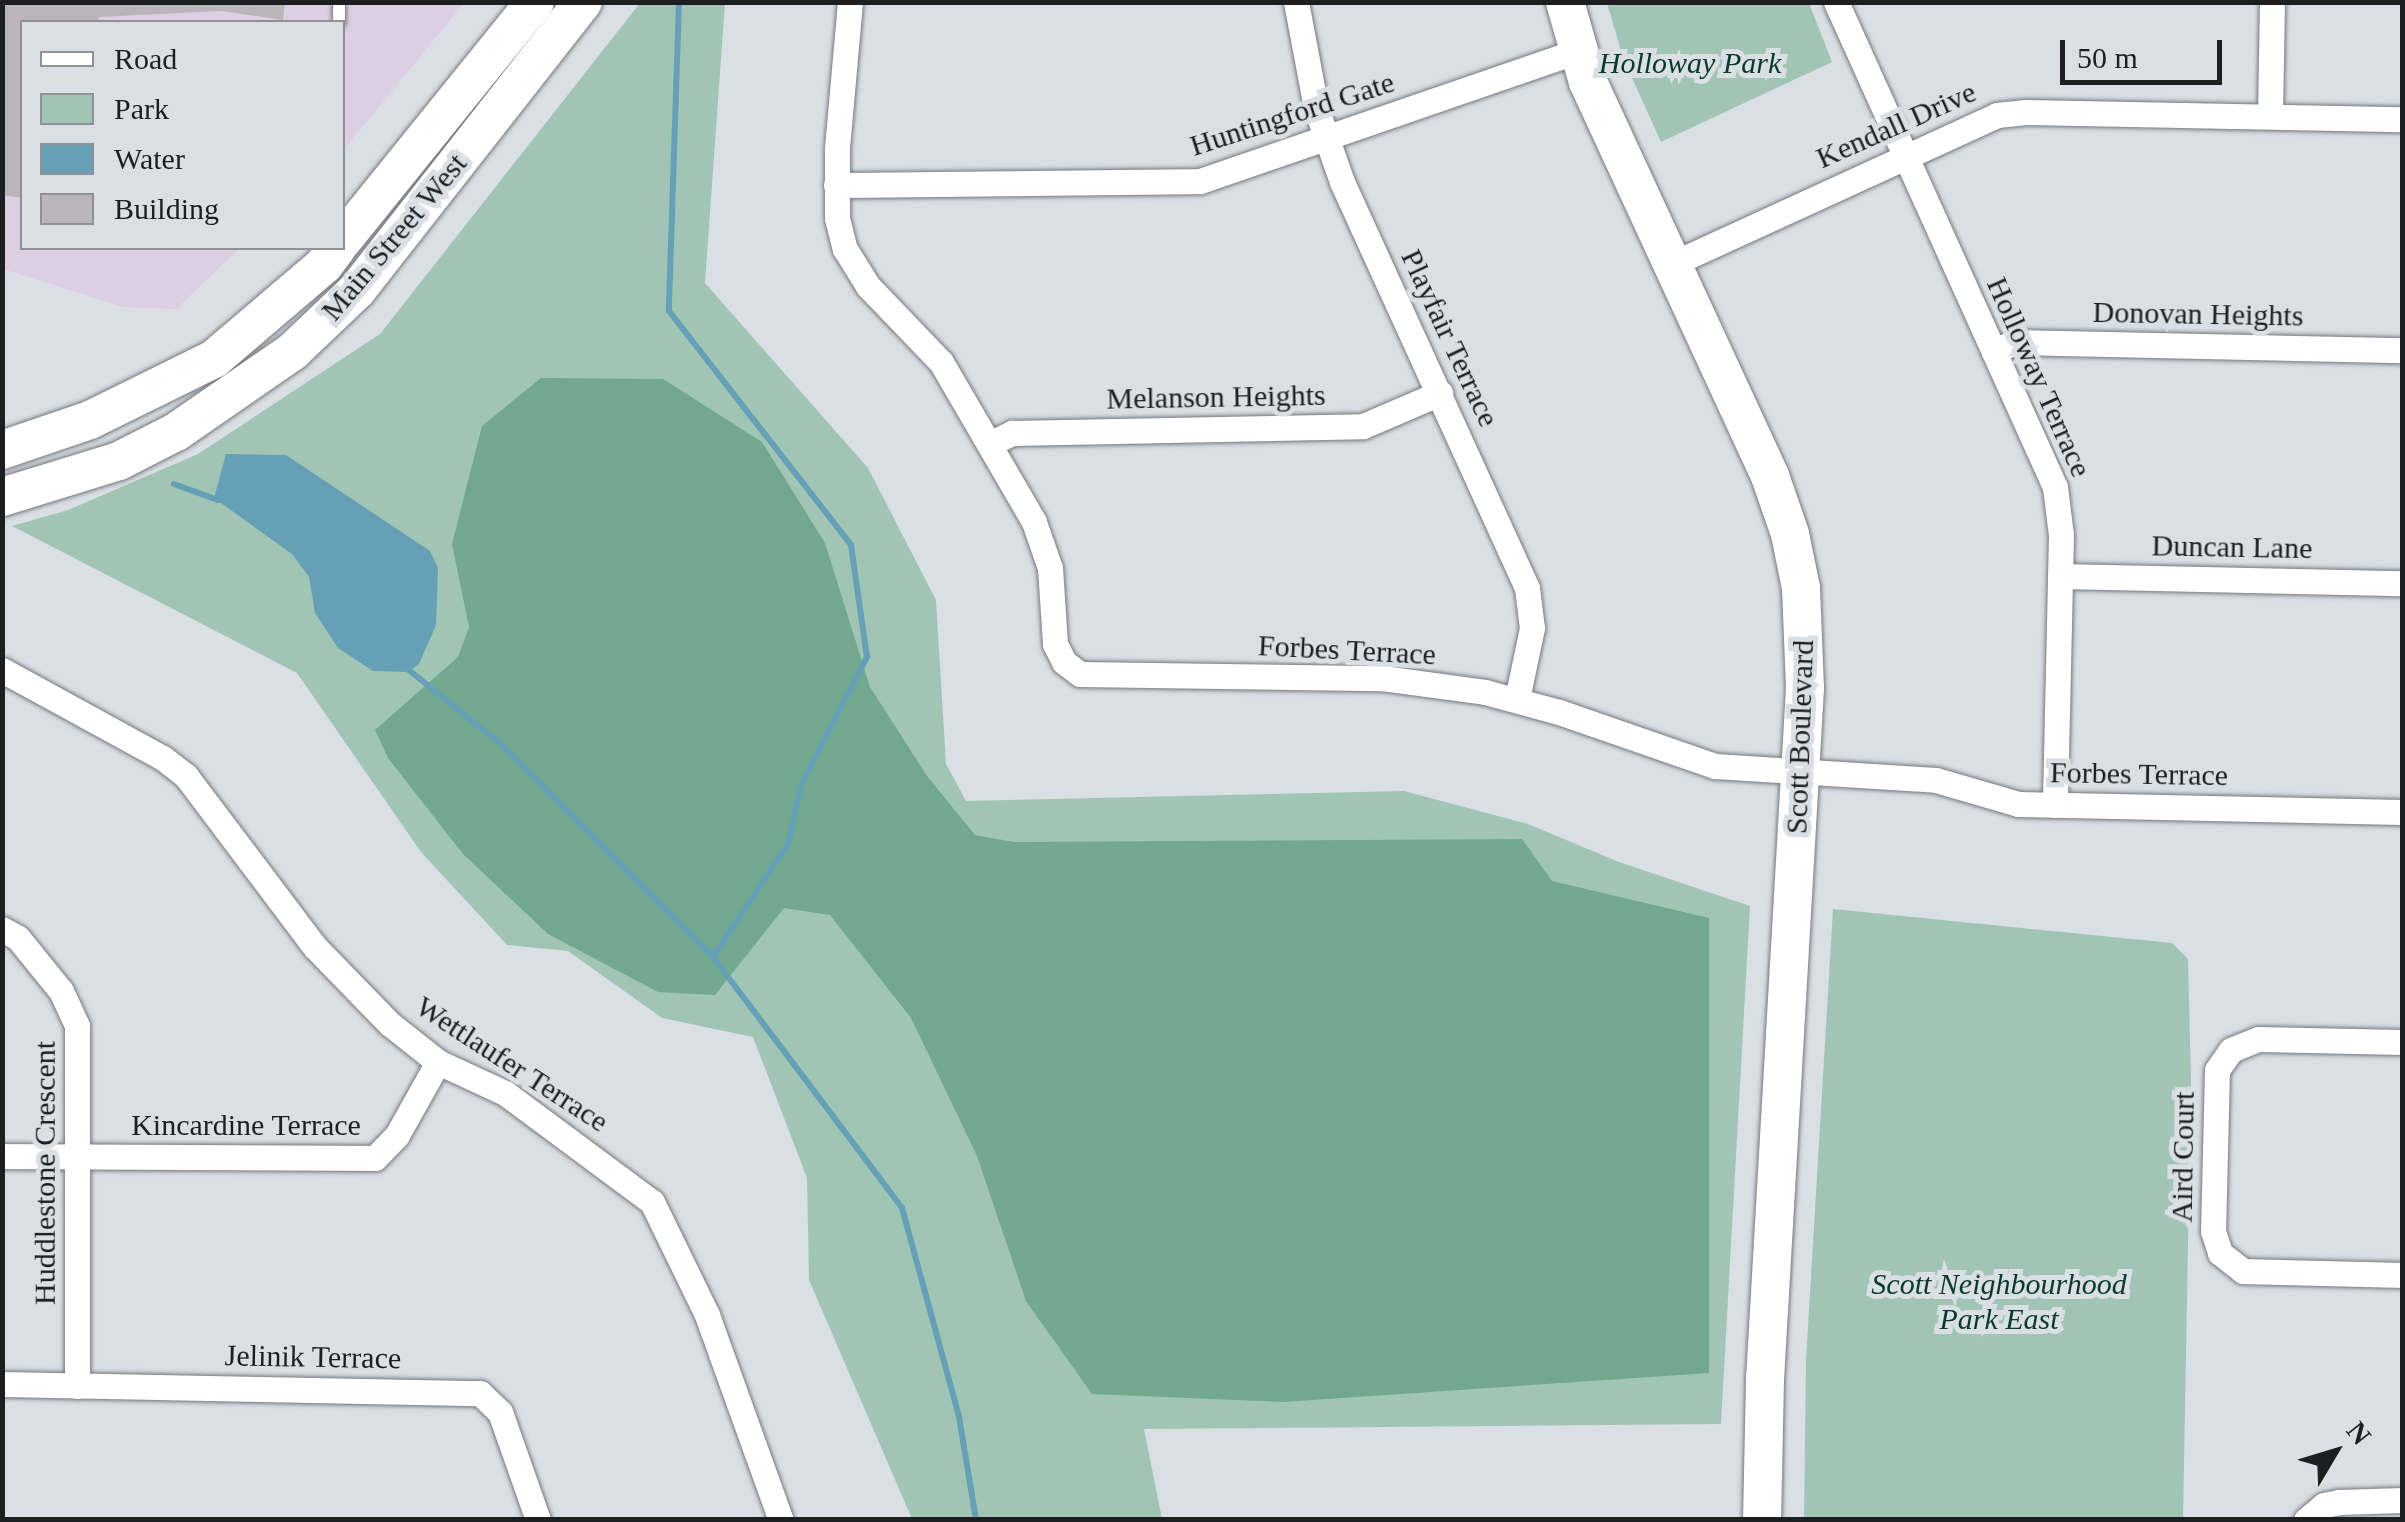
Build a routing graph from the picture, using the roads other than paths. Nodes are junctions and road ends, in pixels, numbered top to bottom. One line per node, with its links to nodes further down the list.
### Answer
1 (535, 2): 14 (street, Main Street West)
2 (583, 2): 22 (street, Main Street West)
3 (850, 2): 13 (street, Forbes Terrace)
4 (1296, 2): 11 (street, Playfair Terrace)
5 (1565, 2): 8 (street, Scott Boulevard)
6 (1836, 2): 12 (street, Holloway Terrace)
7 (2272, 2): 9 (street)
8 (1578, 51): 11 (street, Huntingford Gate); 16 (street, Scott Boulevard)
9 (2270, 116): 10 (street, Kendall Drive); 12 (street, Kendall Drive)
10 (2402, 119)
11 (1326, 141): 13 (street, Huntingford Gate); 19 (street, Playfair Terrace)
12 (1903, 155): 16 (street, Kendall Drive); 18 (street, Holloway Terrace)
13 (836, 185): 20 (street, Forbes Terrace)
14 (345, 237)
15 (336, 250): 21 (street, Main Street West)
16 (1672, 264): 27 (street, Scott Boulevard)
17 (2402, 350): 18 (street, Donovan Heights)
18 (1994, 352): 23 (street, Holloway Terrace)
19 (1440, 393): 20 (street, Melanson Heights); 26 (street, Playfair Terrace)
20 (990, 444): 26 (street, Forbes Terrace)
21 (2, 450)
22 (2, 497)
23 (2060, 576): 24 (street, Duncan Lane); 28 (street, Holloway Terrace)
24 (2402, 583)
25 (2, 670): 32 (street, Wettlaufer Terrace)
26 (1517, 699): 27 (street, Forbes Terrace)
27 (1800, 773): 28 (street, Forbes Terrace); 41 (street, Scott Boulevard)
28 (2054, 805): 29 (street, Forbes Terrace)
29 (2402, 812)
30 (2, 929): 34 (street, Huddlestone Crescent)
31 (2402, 1042): 35 (street, Aird Court)
32 (438, 1062): 34 (street, Kincardine Terrace); 40 (street, Wettlaufer Terrace)
33 (2, 1156): 34 (street, Kincardine Terrace)
34 (79, 1157): 37 (street, Huddlestone Crescent)
35 (2402, 1275)
36 (2, 1384): 37 (street, Jelinik Terrace)
37 (77, 1386): 39 (street, Jelinik Terrace)
38 (2402, 1500): 42 (street)
39 (538, 1520)
40 (781, 1520)
41 (1762, 1520)
42 (2306, 1520)

